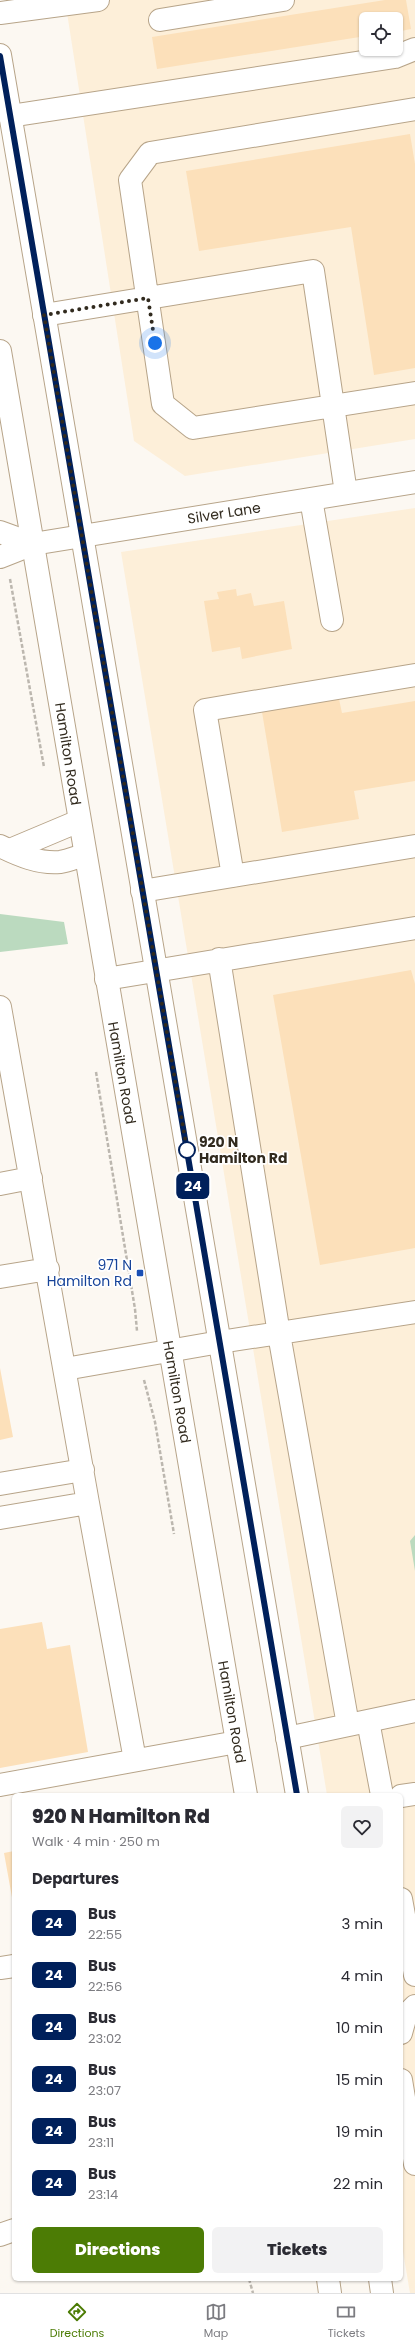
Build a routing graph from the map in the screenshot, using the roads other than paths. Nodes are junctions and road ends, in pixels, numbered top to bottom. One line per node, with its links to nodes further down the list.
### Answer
1 (98, 0): 3 (main road)
2 (283, 0): 4 (main road)
3 (0, 13)
4 (160, 20)
5 (415, 49): 8 (main road)
6 (0, 55): 8 (main road)
7 (415, 109): 9 (main road)
8 (10, 116): 10 (main road)
9 (148, 298): 10 (main road); 13 (main road); 13 (main road)
10 (44, 315): 18 (main road)
11 (0, 351): 19 (main road, Hamilton Road)
12 (415, 393): 13 (main road)
13 (334, 406): 15 (main road)
14 (415, 482): 15 (main road, Silver Lane)
15 (346, 493): 16 (main road, Silver Lane)
16 (311, 499): 18 (main road, Silver Lane); 21 (main road)
17 (0, 532): 19 (main road)
18 (82, 536): 19 (main road, Silver Lane); 28 (main road)
19 (33, 544): 20 (main road); 23 (main road, Hamilton Road)
20 (3, 556)
21 (332, 620)
22 (415, 675): 27 (main road)
23 (79, 822): 25 (main road); 26 (main road, Hamilton Road)
24 (415, 846): 27 (main road)
25 (5, 848): 26 (main road)
26 (84, 854): 32 (main road, Hamilton Road)
27 (233, 876): 28 (main road)
28 (142, 891): 31 (main road)
29 (415, 928): 30 (main road)
30 (219, 960): 31 (main road); 39 (main road)
31 (156, 970): 32 (main road); 40 (main road)
32 (106, 979): 41 (main road, Hamilton Road)
33 (0, 1007): 34 (main road)
34 (31, 1178): 35 (main road); 36 (main road)
35 (0, 1184)
36 (48, 1269): 37 (main road); 42 (main road)
37 (0, 1278)
38 (415, 1312): 39 (main road)
39 (279, 1334): 40 (main road); 48 (main road)
40 (220, 1342): 41 (main road); 49 (main road)
41 (170, 1350): 42 (main road); 50 (main road, Hamilton Road)
42 (65, 1369): 43 (main road)
43 (83, 1470): 44 (main road); 45 (main road)
44 (0, 1484)
45 (88, 1504): 46 (main road); 51 (main road)
46 (0, 1518)
47 (415, 1711): 48 (main road)
48 (358, 1723): 49 (main road); 55 (main road)
49 (287, 1738): 54 (main road)
50 (237, 1742): 51 (main road); 53 (main road, Hamilton Road)
51 (135, 1760): 52 (main road)
52 (0, 1785)
53 (246, 1793)
54 (297, 1793)
55 (381, 1793)
56 (415, 1794): 57 (main road)
57 (403, 1796)
58 (403, 1910): 61 (main road)
59 (12, 1966): 60 (main road)
60 (0, 1968)
61 (415, 1975)
62 (415, 2006): 63 (main road)
63 (403, 2025)
64 (415, 2083): 65 (main road)
65 (403, 2084)
66 (403, 2091): 67 (main road)
67 (411, 2151)
68 (12, 2231): 69 (main road)
69 (0, 2235)
70 (328, 2281): 72 (main road)
71 (380, 2281): 73 (main road)
72 (330, 2293)
73 (382, 2293)

